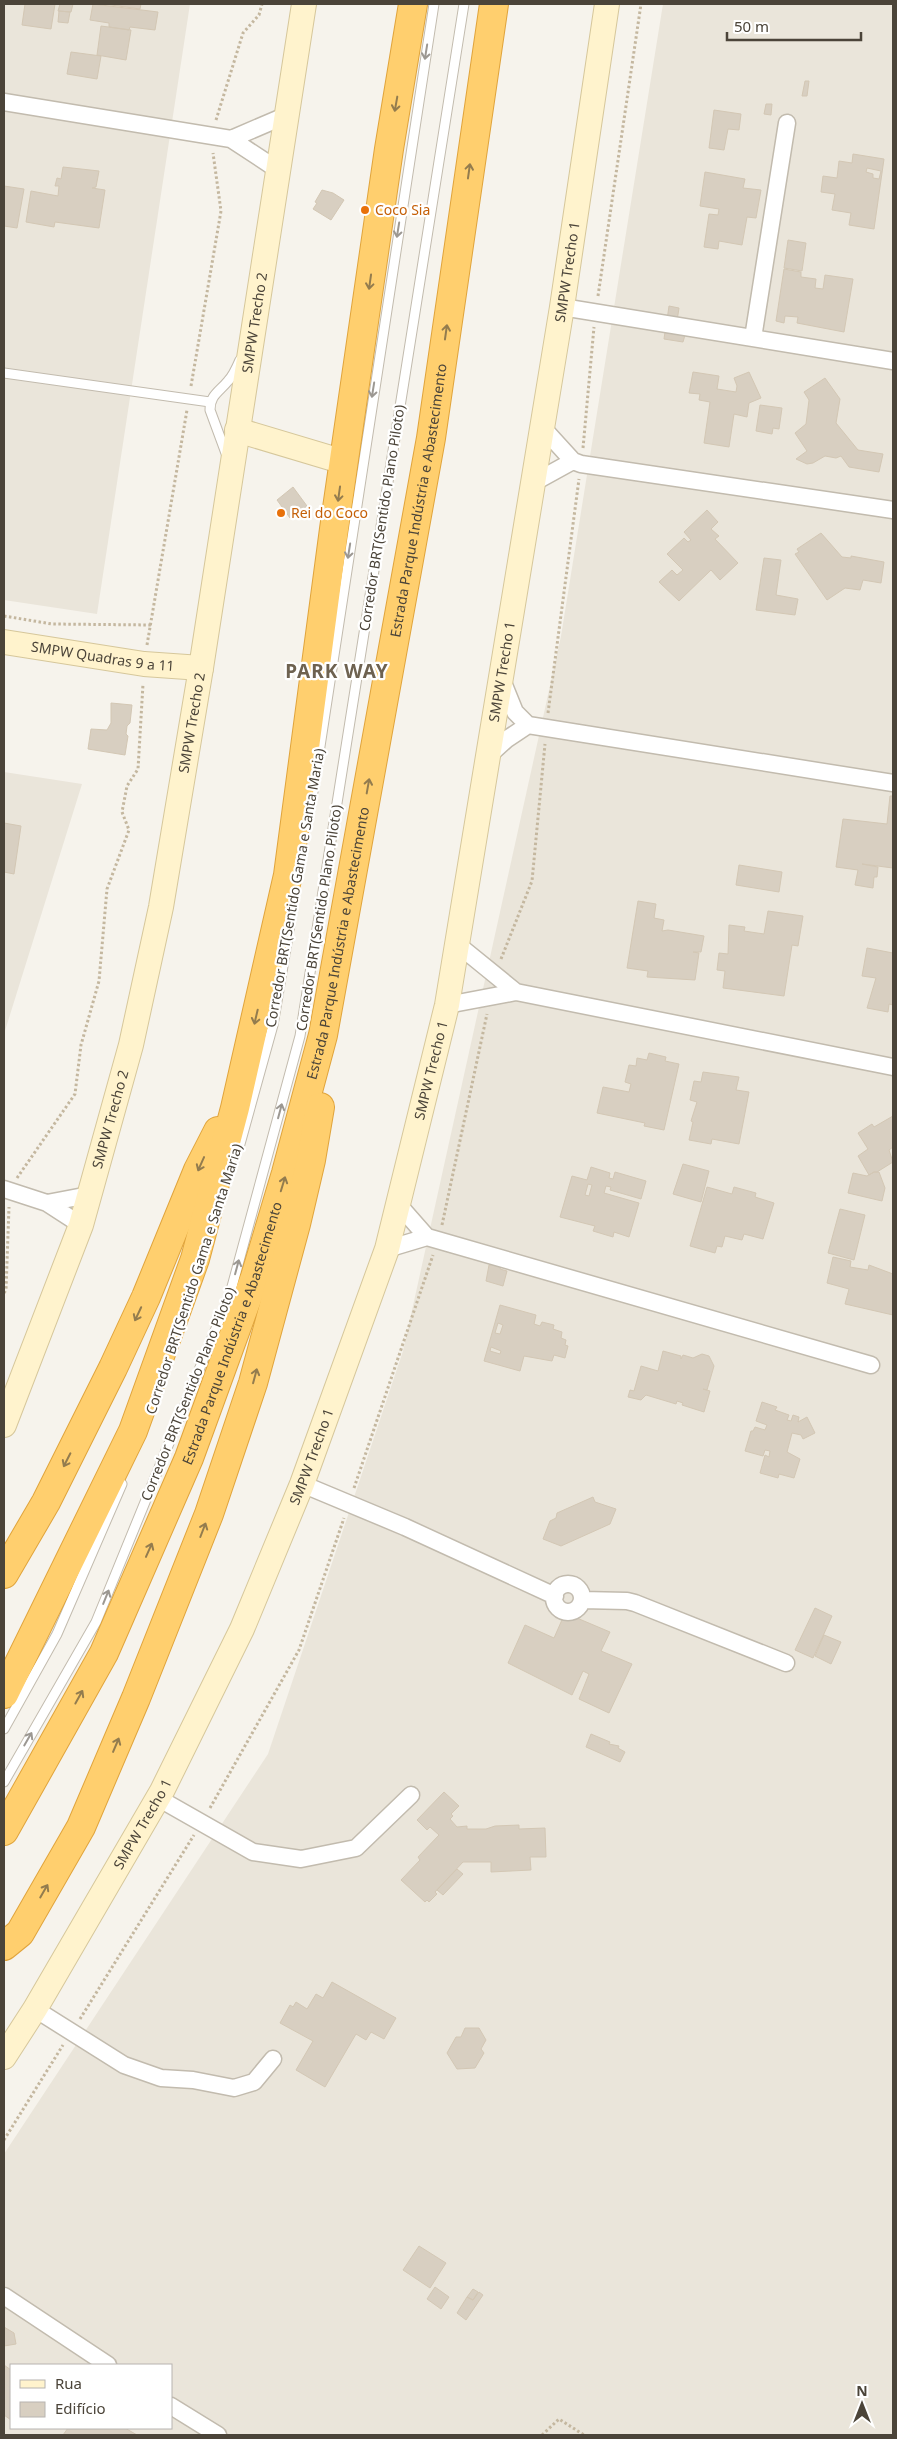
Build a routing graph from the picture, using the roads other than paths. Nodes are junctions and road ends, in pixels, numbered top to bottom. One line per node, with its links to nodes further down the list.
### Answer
1 (304, 4): 8 (street, SMPW Trecho 2)
2 (413, 4): 20 (highway, one-way to 20)
3 (434, 4): 31 (lane, Corredor BRT(Sentido Gama e Santa Maria), one-way to 31)
4 (464, 4): 57 (lane, Corredor BRT(Sentido Plano Piloto), one-way to 4)
5 (494, 4): 36 (highway, Estrada Parque Indústria e Abastecimento, one-way to 5)
6 (607, 4): 12 (street, SMPW Trecho 1)
7 (4, 102): 10 (street)
8 (287, 115): 10 (street); 11 (street, SMPW Trecho 2)
9 (787, 123): 14 (street)
10 (231, 139): 11 (street)
11 (278, 170): 13 (street, SMPW Trecho 2)
12 (562, 307): 14 (street); 18 (street, SMPW Trecho 1)
13 (252, 333): 17 (lane); 19 (street, SMPW Trecho 2)
14 (753, 338): 15 (street)
15 (893, 361)
16 (4, 373): 17 (lane)
17 (210, 402): 22 (lane)
18 (542, 428): 21 (street); 23 (street, SMPW Trecho 1)
19 (237, 430): 20 (street); 22 (street, SMPW Trecho 2)
20 (344, 462): 38 (highway, one-way to 38)
21 (573, 462): 23 (street); 24 (street)
22 (231, 474): 26 (street, SMPW Trecho 2)
23 (533, 483): 27 (street, SMPW Trecho 1)
24 (893, 510)
25 (4, 642): 26 (street, SMPW Quadras 9 a 11)
26 (201, 668): 41 (street, SMPW Trecho 2)
27 (500, 676): 28 (street); 29 (street, SMPW Trecho 1)
28 (528, 725): 29 (street); 30 (street)
29 (487, 757): 33 (street, SMPW Trecho 1)
30 (893, 783)
31 (311, 802)
32 (291, 918): 39 (lane, Corredor BRT(Sentido Gama e Santa Maria))
33 (457, 944): 34 (street); 35 (street, SMPW Trecho 1)
34 (516, 992): 35 (street); 37 (street)
35 (447, 1005): 43 (street, SMPW Trecho 1)
36 (323, 1035): 60 (highway, Estrada Parque Indústria e Abastecimento, one-way to 36); 61 (highway, one-way to 36)
37 (893, 1067)
38 (235, 1108): 53 (highway, one-way to 53); 55 (highway)
39 (237, 1152)
40 (4, 1189): 42 (street)
41 (89, 1195): 42 (street); 45 (street, SMPW Trecho 2)
42 (47, 1203): 45 (street)
43 (398, 1204): 46 (street); 47 (street, SMPW Trecho 1)
44 (219, 1207): 50 (lane, Corredor BRT(Sentido Gama e Santa Maria))
45 (81, 1225): 49 (street, SMPW Trecho 2)
46 (427, 1236): 47 (street); 48 (street)
47 (387, 1249): 52 (street, SMPW Trecho 1)
48 (871, 1365)
49 (4, 1425)
50 (142, 1436)
51 (127, 1472): 56 (lane)
52 (302, 1484): 54 (street); 59 (street, SMPW Trecho 1)
53 (4, 1574)
54 (786, 1663)
55 (4, 1694)
56 (4, 1729)
57 (4, 1782)
58 (411, 1795): 59 (street)
59 (158, 1798): 62 (street, SMPW Trecho 1)
60 (4, 1831)
61 (12, 1939)
62 (35, 2009): 63 (street, SMPW Trecho 1); 64 (street)
63 (4, 2057)
64 (273, 2059)
65 (4, 2296): 66 (street)
66 (106, 2364)
67 (172, 2407): 68 (street)
68 (218, 2435)

